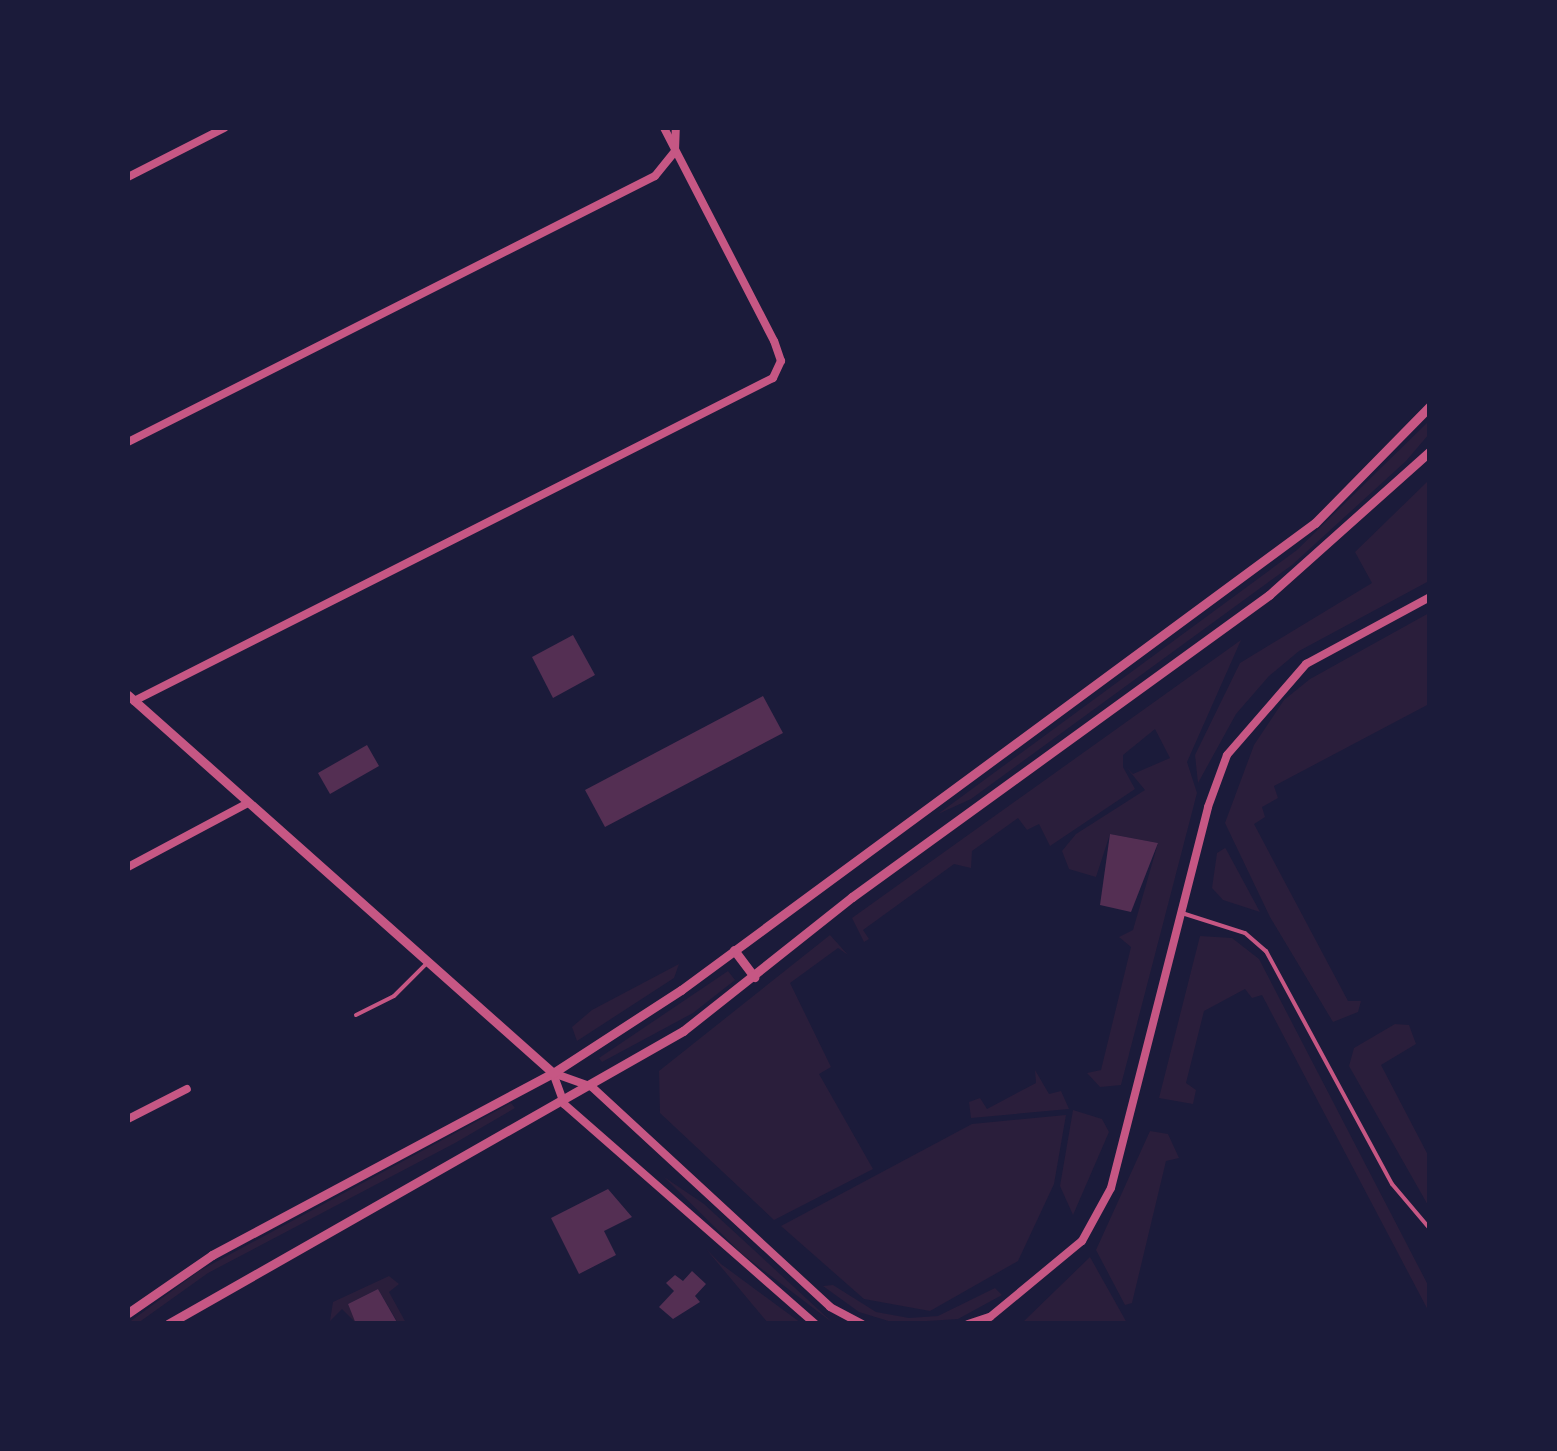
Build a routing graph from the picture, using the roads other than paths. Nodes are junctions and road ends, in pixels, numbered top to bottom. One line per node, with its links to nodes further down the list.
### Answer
1 (224, 128): 5 (street)
2 (664, 128): 4 (street)
3 (676, 128): 4 (street)
4 (676, 151): 7 (street); 10 (street)
5 (128, 177)
6 (1430, 406): 14 (street)
7 (128, 442)
8 (1430, 451): 16 (street)
9 (1430, 597): 13 (street)
10 (131, 698): 11 (street)
11 (248, 803): 12 (street); 15 (street)
12 (128, 867)
13 (1185, 914): 23 (lane); 25 (street)
14 (734, 950): 16 (street); 18 (street)
15 (428, 962): 17 (lane); 18 (street)
16 (754, 977): 19 (street)
17 (356, 1015)
18 (553, 1073): 19 (street); 21 (street); 24 (street)
19 (592, 1088): 21 (street); 28 (street)
20 (187, 1089): 22 (street)
21 (564, 1104): 26 (street); 27 (street)
22 (128, 1119)
23 (1430, 1229)
24 (128, 1314)
25 (989, 1320): 29 (street)
26 (168, 1324)
27 (815, 1324)
28 (862, 1324)
29 (968, 1324)

